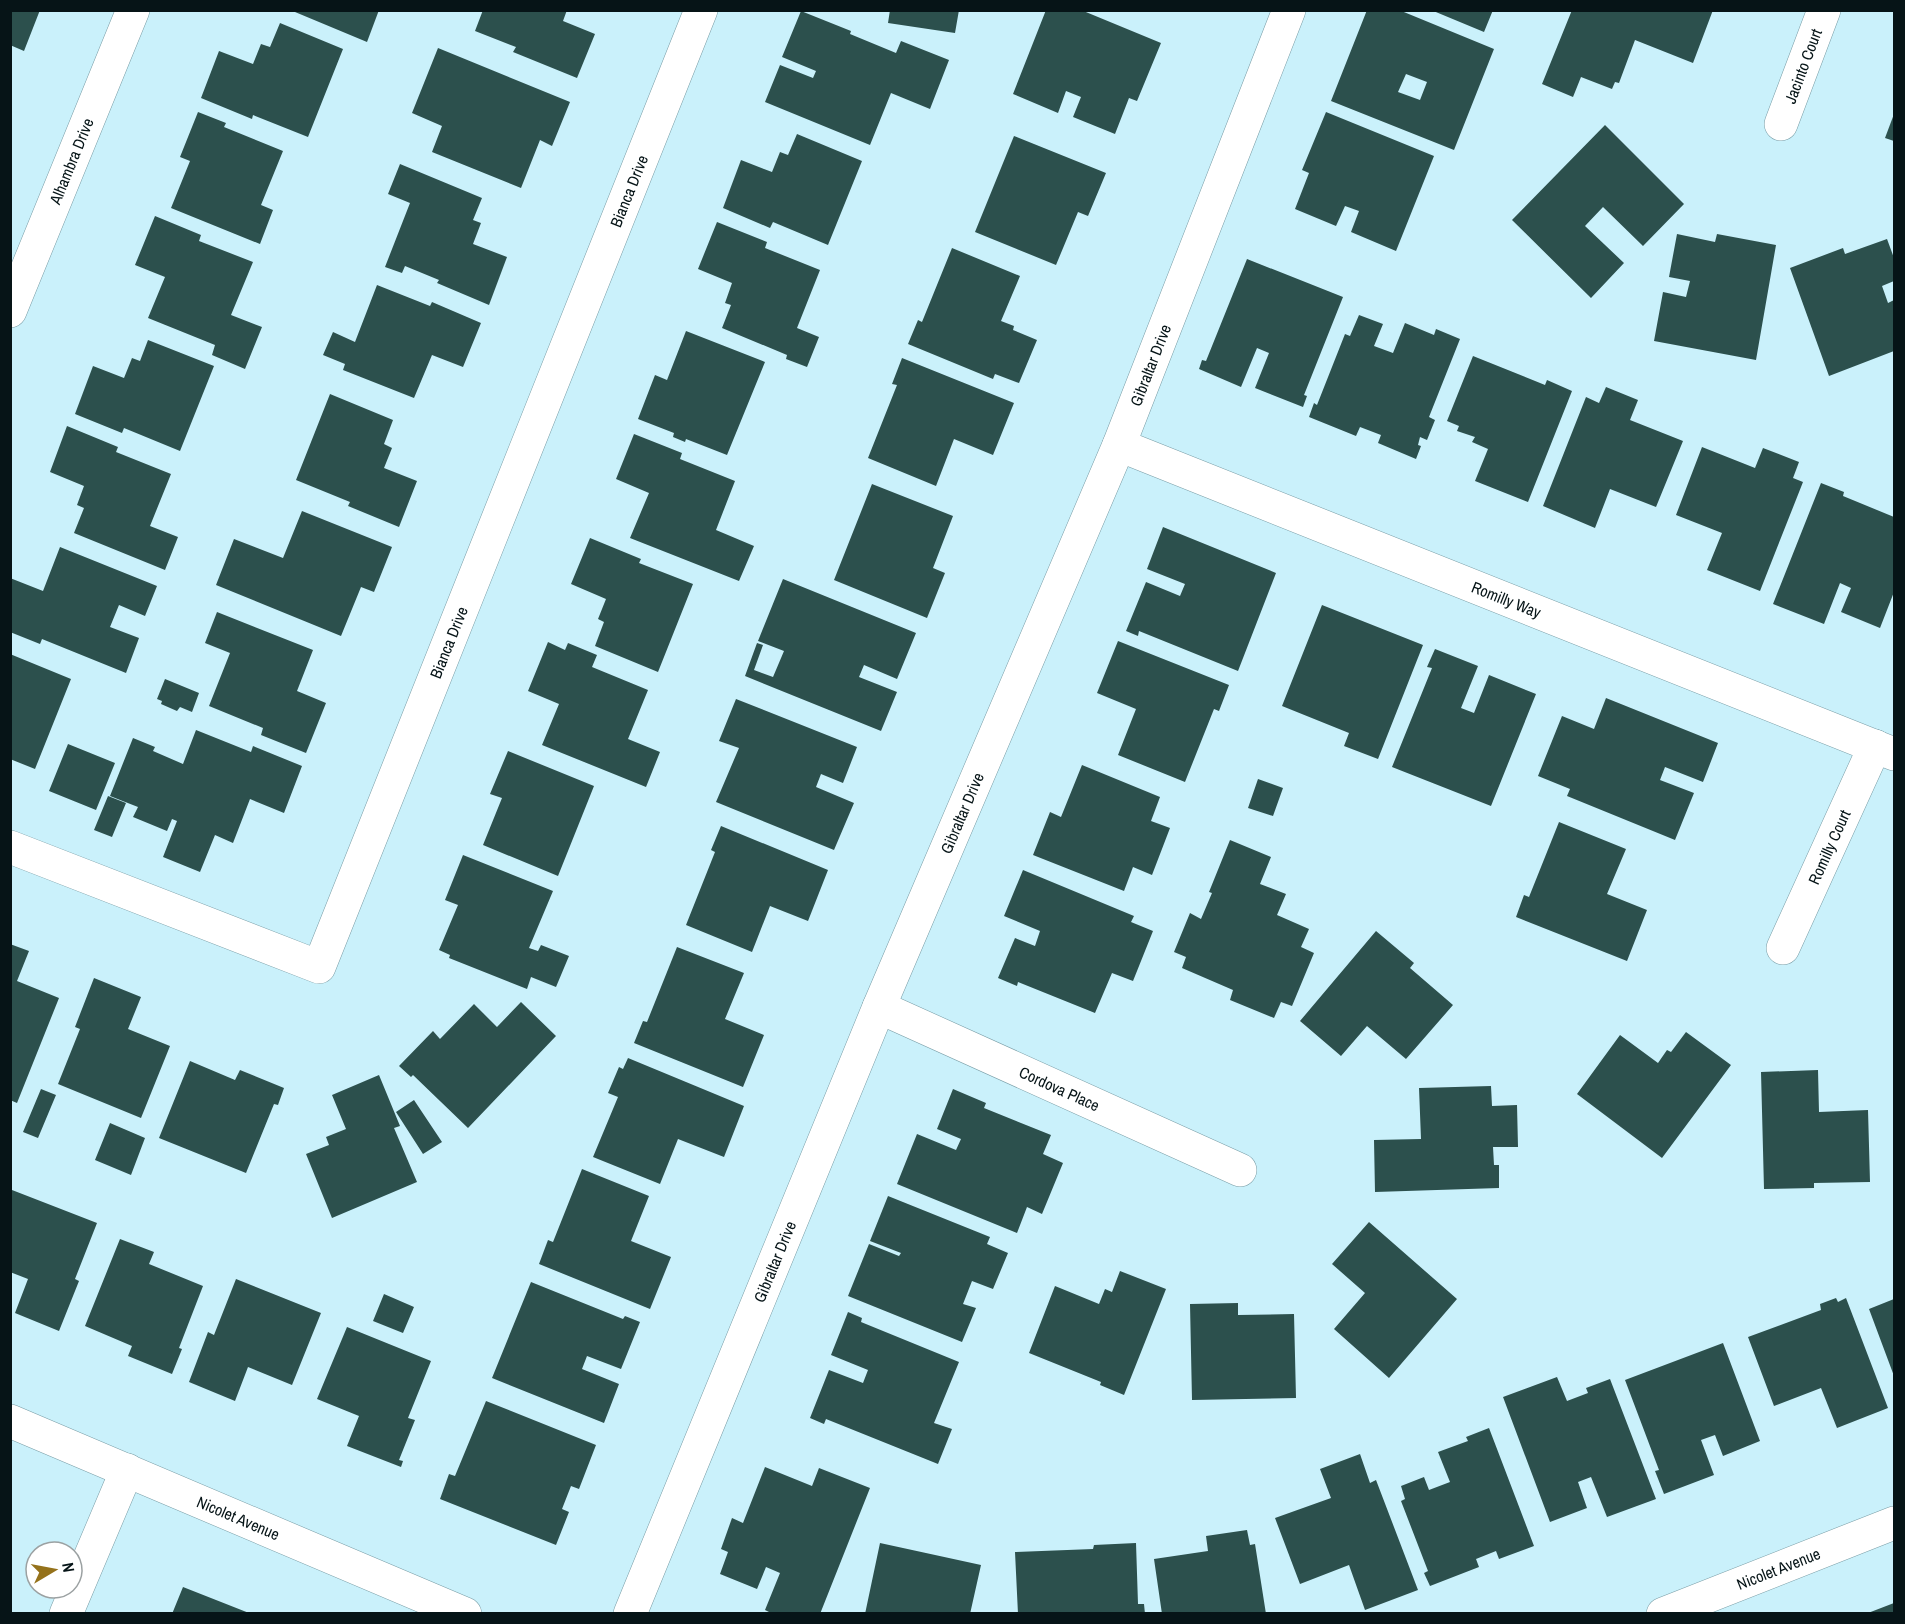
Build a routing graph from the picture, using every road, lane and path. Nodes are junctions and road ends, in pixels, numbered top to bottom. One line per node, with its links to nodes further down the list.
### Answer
1 (133, 10): 6 (street, Alhambra Drive)
2 (701, 10): 9 (street, Bianca Drive)
3 (1289, 10): 7 (street, Gibraltar Drive)
4 (1824, 10): 5 (street, Jacinto Court)
5 (1781, 124)
6 (10, 310)
7 (1119, 445): 8 (street, Romilly Way); 11 (street, Gibraltar Drive)
8 (1885, 750): 10 (street, Romilly Court)
9 (10, 847)
10 (1783, 948)
11 (879, 1007): 12 (street, Cordova Place); 18 (street, Gibraltar Drive)
12 (1240, 1170)
13 (10, 1421): 14 (street, Nicolet Avenue)
14 (127, 1470): 16 (street); 17 (street, Nicolet Avenue)
15 (1894, 1523): 19 (street, Nicolet Avenue)
16 (66, 1614)
17 (465, 1614)
18 (630, 1614)
19 (1663, 1614)

